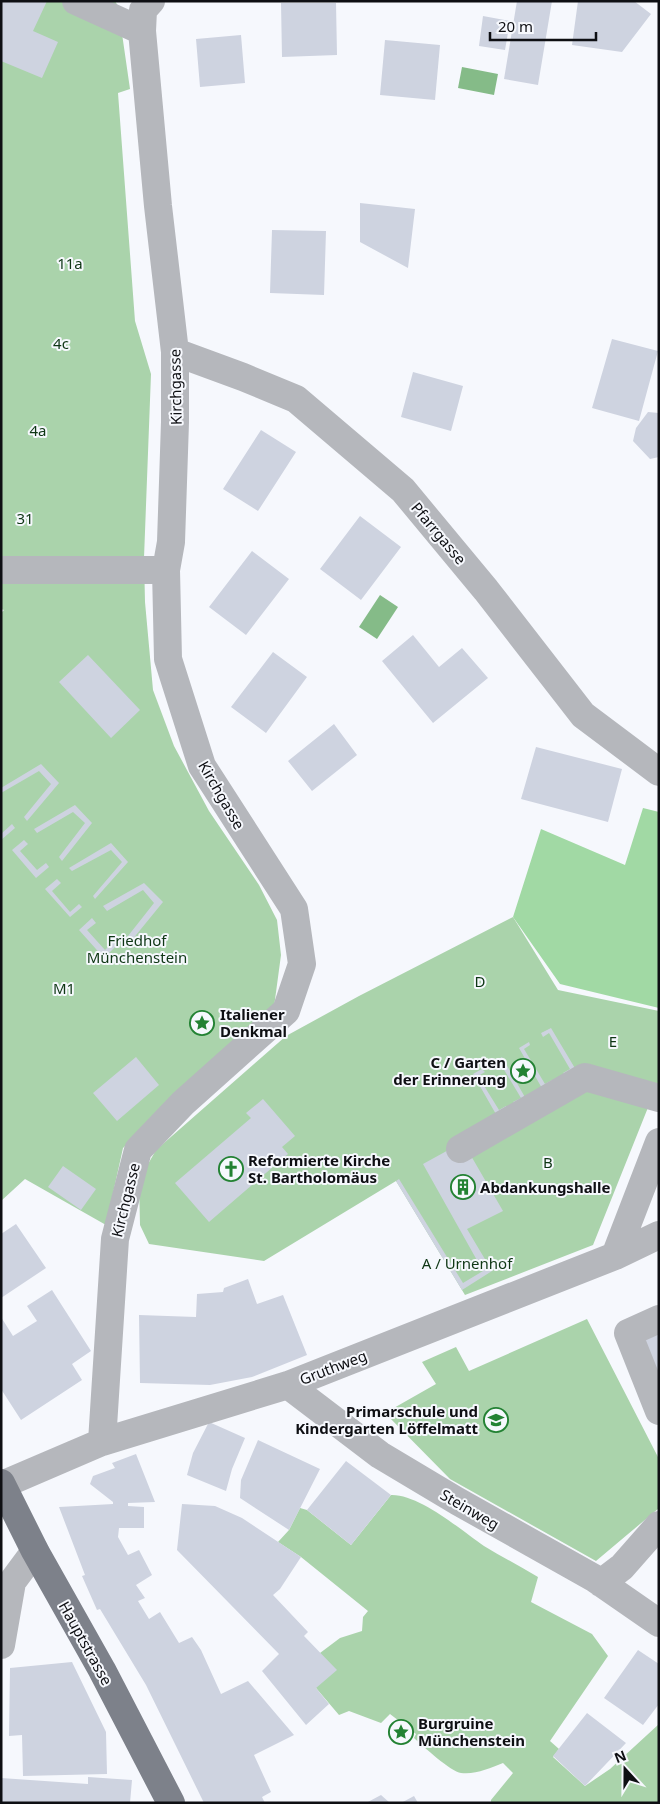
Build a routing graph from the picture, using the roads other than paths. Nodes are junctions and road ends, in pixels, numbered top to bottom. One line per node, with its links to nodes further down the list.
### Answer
1 (76, 1): 2 (street)
2 (145, 14): 3 (street, Kirchgasse)
3 (176, 352): 5 (street, Kirchgasse); 6 (street, Pfarrgasse)
4 (1, 570): 5 (street)
5 (166, 570): 15 (street, Kirchgasse)
6 (659, 772)
7 (659, 1098): 9 (street)
8 (659, 1142): 11 (street)
9 (460, 1149)
10 (659, 1235): 11 (street, Gruthweg)
11 (615, 1256): 13 (street, Gruthweg)
12 (659, 1319): 14 (street)
13 (288, 1385): 15 (street, Gruthweg); 19 (street, Steinweg)
14 (659, 1411)
15 (102, 1442): 16 (street, Gruthweg)
16 (2, 1484): 18 (main road, Hauptstrasse)
17 (659, 1526): 19 (street)
18 (35, 1551): 21 (street); 22 (main road, Hauptstrasse)
19 (601, 1583): 20 (street, Steinweg)
20 (659, 1623)
21 (1, 1645)
22 (171, 1803)

